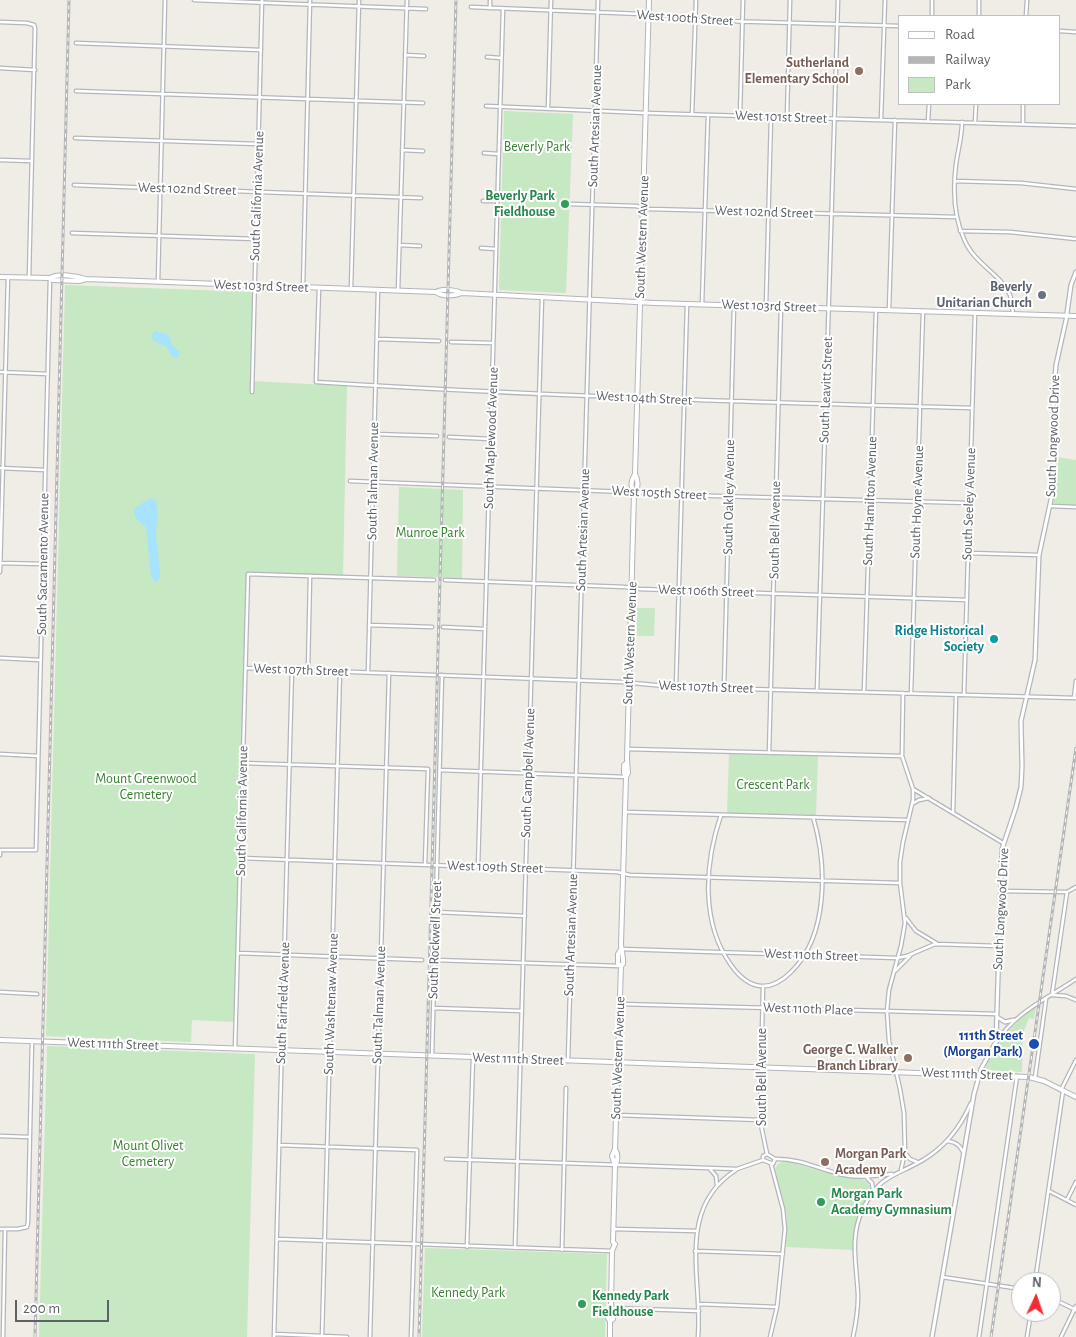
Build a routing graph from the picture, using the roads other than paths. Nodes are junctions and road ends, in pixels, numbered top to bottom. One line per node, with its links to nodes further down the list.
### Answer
1 (165, 0): 42 (street)
2 (194, 0): 18 (street)
3 (310, 0): 19 (street)
4 (359, 0): 20 (street)
5 (407, 0): 22 (street)
6 (490, 0): 23 (street)
7 (551, 0): 26 (street)
8 (598, 0): 27 (street, South Artesian Avenue)
9 (649, 0): 31 (main road, South Western Avenue)
10 (696, 0): 32 (street)
11 (743, 0): 33 (street)
12 (790, 0): 35 (street)
13 (838, 0): 36 (street, South Leavitt Street)
14 (885, 0): 37 (street)
15 (932, 0): 28 (street)
16 (979, 0): 29 (street)
17 (1027, 0): 30 (street)
18 (262, 1): 19 (street); 43 (street, South California Avenue)
19 (310, 4): 20 (street); 53 (street)
20 (358, 6): 22 (street); 54 (street)
21 (471, 7): 23 (street, West 100th Street)
22 (407, 8): 24 (street); 44 (street)
23 (490, 8): 25 (street, West 100th Street)
24 (426, 9)
25 (503, 9): 26 (street, West 100th Street); 47 (street, South Maplewood Avenue)
26 (551, 11): 27 (street, West 100th Street); 62 (street)
27 (598, 13): 31 (street, West 100th Street); 63 (street, South Artesian Avenue)
28 (932, 15)
29 (979, 15)
30 (1026, 15)
31 (648, 17): 32 (street, West 100th Street); 64 (main road, South Western Avenue)
32 (695, 20): 33 (street, West 100th Street); 65 (street)
33 (743, 21): 35 (street, West 100th Street); 67 (street)
34 (0, 22): 49 (street)
35 (790, 23): 36 (street, West 100th Street); 69 (street)
36 (837, 24): 37 (street, West 100th Street); 70 (street, South Leavitt Street)
37 (884, 26): 38 (street, West 100th Street); 71 (street)
38 (898, 26)
39 (1061, 31): 40 (street)
40 (1076, 32)
41 (76, 43): 42 (street)
42 (164, 46): 43 (street); 51 (street)
43 (261, 50): 52 (street, South California Avenue)
44 (405, 55): 45 (street); 55 (street)
45 (424, 56)
46 (486, 57): 47 (street)
47 (502, 58): 61 (street, South Maplewood Avenue)
48 (0, 68): 49 (street)
49 (35, 70): 86 (street)
50 (76, 91): 51 (street)
51 (163, 94): 52 (street); 79 (street)
52 (260, 97): 53 (street); 80 (street, South California Avenue)
53 (308, 99): 54 (street); 92 (street)
54 (356, 101): 55 (street); 93 (street)
55 (404, 103): 56 (street); 81 (street)
56 (423, 103)
57 (929, 105): 73 (street)
58 (976, 105): 75 (street)
59 (1024, 105): 76 (street)
60 (486, 106): 61 (street, West 101st Street)
61 (500, 107): 62 (street, West 101st Street); 84 (street, South Maplewood Avenue)
62 (548, 108): 63 (street, West 101st Street)
63 (595, 110): 64 (street, West 101st Street); 99 (street, South Artesian Avenue)
64 (646, 113): 65 (street, West 101st Street); 100 (main road, South Western Avenue)
65 (692, 114): 66 (street, West 101st Street)
66 (708, 115): 67 (street, West 101st Street); 101 (street)
67 (740, 116): 68 (street, West 101st Street)
68 (771, 117): 69 (street, West 101st Street); 102 (street)
69 (787, 117): 70 (street, West 101st Street)
70 (834, 118): 71 (street, West 101st Street); 103 (street, South Leavitt Street)
71 (881, 120): 72 (street, West 101st Street)
72 (895, 120): 73 (street, West 101st Street); 104 (street)
73 (928, 121): 74 (street, West 101st Street)
74 (962, 122): 75 (street, West 101st Street); 87 (street)
75 (975, 123): 76 (street, West 101st Street)
76 (1023, 124): 77 (street, West 101st Street)
77 (1076, 126)
78 (75, 138): 79 (street)
79 (162, 141): 80 (street); 89 (street)
80 (258, 144): 91 (street, South California Avenue)
81 (402, 150): 82 (street); 94 (street)
82 (423, 151)
83 (484, 154): 84 (street)
84 (499, 154): 97 (street, South Maplewood Avenue)
85 (0, 160): 86 (street)
86 (32, 161): 118 (street)
87 (955, 181): 90 (street); 105 (street)
88 (74, 185): 89 (street, West 102nd Street)
89 (160, 188): 91 (street, West 102nd Street); 108 (street)
90 (1076, 189)
91 (257, 192): 92 (street, West 102nd Street); 109 (street, South California Avenue)
92 (305, 194): 93 (street, West 102nd Street); 122 (street)
93 (353, 196): 94 (street, West 102nd Street); 124 (street)
94 (401, 197): 95 (street, West 102nd Street); 111 (street)
95 (421, 198)
96 (483, 201): 97 (street)
97 (498, 201): 114 (street, South Maplewood Avenue)
98 (570, 204): 99 (street, West 102nd Street)
99 (592, 205): 100 (street, West 102nd Street); 129 (street, South Artesian Avenue)
100 (643, 207): 101 (street, West 102nd Street); 130 (main road, South Western Avenue)
101 (705, 210): 102 (street, West 102nd Street); 132 (street)
102 (768, 212): 103 (street, West 102nd Street); 134 (street)
103 (831, 214): 104 (street, West 102nd Street); 136 (street, South Leavitt Street)
104 (892, 215): 105 (street, West 102nd Street); 138 (street)
105 (957, 217): 106 (street)
106 (960, 231): 110 (street); 141 (street)
107 (72, 232): 108 (street)
108 (159, 236): 109 (street); 120 (street)
109 (256, 239): 121 (street, South California Avenue)
110 (1076, 239)
111 (400, 245): 112 (street); 126 (street)
112 (420, 246)
113 (481, 248): 114 (street)
114 (496, 249): 127 (street, South Maplewood Avenue)
115 (1076, 272): 142 (street, South Longwood Drive)
116 (0, 276): 117 (main road, West 103rd Street)
117 (8, 277): 118 (main road, West 103rd Street); 149 (street)
118 (29, 277): 119 (main road, West 103rd Street)
119 (50, 278): 120 (main road, West 103rd Street); 150 (street, South Sacramento Avenue)
120 (158, 282): 121 (main road, West 103rd Street)
121 (255, 285): 122 (main road, West 103rd Street); 153 (street, South California Avenue)
122 (303, 287): 123 (main road, West 103rd Street)
123 (319, 288): 124 (main road, West 103rd Street); 151 (street, West 104th Street)
124 (350, 289): 125 (main road, West 103rd Street)
125 (378, 290): 126 (main road, West 103rd Street); 144 (street, South Talman Avenue)
126 (398, 291): 127 (main road, West 103rd Street)
127 (495, 295): 128 (main road, West 103rd Street); 147 (street, South Maplewood Avenue)
128 (542, 297): 129 (main road, West 103rd Street); 154 (street, South Campbell Avenue)
129 (590, 300): 130 (main road, West 103rd Street); 155 (street, South Artesian Avenue)
130 (640, 302): 131 (main road, West 103rd Street); 156 (main road, South Western Avenue)
131 (687, 304): 132 (main road, West 103rd Street); 157 (street)
132 (702, 304): 133 (main road, West 103rd Street)
133 (734, 305): 134 (main road, West 103rd Street); 158 (street, South Oakley Avenue)
134 (766, 306): 135 (main road, West 103rd Street)
135 (781, 307): 136 (main road, West 103rd Street); 159 (street, South Bell Avenue)
136 (828, 308): 137 (main road, West 103rd Street); 160 (street, South Leavitt Street)
137 (876, 310): 138 (main road, West 103rd Street); 161 (street, South Hamilton Avenue)
138 (889, 310): 139 (main road, West 103rd Street)
139 (922, 311): 140 (main road, West 103rd Street); 162 (street, South Hoyne Avenue)
140 (975, 313): 141 (main road, West 103rd Street); 163 (street, South Seeley Avenue)
141 (1013, 314): 142 (main road, West 103rd Street)
142 (1067, 315): 143 (main road, West 103rd Street); 183 (street, South Longwood Drive)
143 (1076, 316)
144 (377, 339): 145 (street); 151 (street, South Talman Avenue)
145 (440, 341)
146 (451, 342): 147 (street)
147 (494, 343): 152 (street, South Maplewood Avenue)
148 (0, 372): 149 (street)
149 (5, 372): 150 (street); 168 (street)
150 (47, 374): 169 (street, South Sacramento Avenue)
151 (375, 387): 152 (street, West 104th Street); 164 (street, South Talman Avenue)
152 (492, 391): 154 (street, West 104th Street); 167 (street, South Maplewood Avenue)
153 (252, 392)
154 (539, 393): 155 (street, West 104th Street); 173 (street, South Campbell Avenue)
155 (587, 395): 156 (street, West 104th Street); 174 (street, South Artesian Avenue)
156 (637, 398): 157 (street, West 104th Street); 175 (main road, South Western Avenue)
157 (684, 400): 158 (street, West 104th Street); 176 (street)
158 (731, 401): 159 (street, West 104th Street); 177 (street, South Oakley Avenue)
159 (778, 402): 160 (street, West 104th Street); 178 (street, South Bell Avenue)
160 (825, 404): 161 (street, West 104th Street); 179 (street, South Leavitt Street)
161 (873, 406): 162 (street, West 104th Street); 180 (street, South Hamilton Avenue)
162 (920, 407): 163 (street, West 104th Street); 181 (street, South Hoyne Avenue)
163 (972, 408): 182 (street, South Seeley Avenue)
164 (374, 434): 165 (street); 171 (street, South Talman Avenue)
165 (437, 436)
166 (449, 437): 167 (street)
167 (491, 439): 172 (street, South Maplewood Avenue)
168 (1, 468): 169 (street); 187 (street)
169 (45, 470): 188 (street, South Sacramento Avenue)
170 (350, 481): 171 (street, West 105th Street)
171 (373, 482): 172 (street, West 105th Street); 191 (street, South Talman Avenue)
172 (489, 486): 173 (street, West 105th Street); 194 (street, South Maplewood Avenue)
173 (536, 488): 174 (street, West 105th Street); 195 (street, South Campbell Avenue)
174 (584, 490): 175 (street, West 105th Street); 196 (street, South Artesian Avenue)
175 (634, 493): 176 (street, West 105th Street); 197 (main road, South Western Avenue)
176 (682, 495): 177 (street, West 105th Street); 198 (street)
177 (729, 496): 178 (street, West 105th Street); 199 (street, South Oakley Avenue)
178 (776, 498): 179 (street, West 105th Street); 200 (street, South Bell Avenue)
179 (823, 499): 180 (street, West 105th Street); 201 (street, South Leavitt Street)
180 (870, 500): 181 (street, West 105th Street); 202 (street, South Hamilton Avenue)
181 (917, 502): 182 (street, West 105th Street); 203 (street, South Hoyne Avenue)
182 (970, 504): 185 (street, South Seeley Avenue)
183 (1050, 506): 184 (street); 186 (street, South Longwood Drive)
184 (1076, 507)
185 (968, 553): 186 (street); 204 (street, South Seeley Avenue)
186 (1039, 555): 232 (street, South Longwood Drive)
187 (0, 563): 188 (street); 189 (street)
188 (43, 564): 210 (street, South Sacramento Avenue)
189 (0, 572)
190 (310, 576): 191 (street); 211 (street, South California Avenue); 213 (street)
191 (370, 578): 192 (street); 205 (street, South Talman Avenue)
192 (434, 580)
193 (444, 580): 194 (street, West 106th Street)
194 (486, 581): 195 (street, West 106th Street); 208 (street, South Maplewood Avenue)
195 (534, 583): 196 (street, West 106th Street); 219 (street, South Campbell Avenue)
196 (581, 585): 197 (street, West 106th Street); 220 (street, South Artesian Avenue)
197 (632, 588): 198 (street, West 106th Street); 222 (main road, South Western Avenue)
198 (679, 590): 199 (street, West 106th Street); 223 (street)
199 (726, 592): 200 (street, West 106th Street); 224 (street, South Oakley Avenue)
200 (774, 592): 201 (street, West 106th Street); 225 (street, South Bell Avenue)
201 (820, 594): 202 (street, West 106th Street); 226 (street, South Leavitt Street)
202 (867, 595): 203 (street, West 106th Street); 227 (street, South Hamilton Avenue)
203 (914, 598): 204 (street, West 106th Street); 229 (street, South Hoyne Avenue)
204 (967, 600): 231 (street, South Seeley Avenue)
205 (369, 625): 206 (street); 215 (street, South Talman Avenue)
206 (432, 627)
207 (443, 627): 208 (street)
208 (485, 629): 218 (street, South Maplewood Avenue)
209 (0, 658): 210 (street)
210 (40, 660): 237 (street, South Sacramento Avenue)
211 (246, 668): 212 (street, West 107th Street); 239 (street, South California Avenue)
212 (292, 670): 213 (street, West 107th Street); 240 (street, South Fairfield Avenue)
213 (308, 670): 214 (street, West 107th Street)
214 (340, 671): 215 (street, West 107th Street); 241 (street, South Washtenaw Avenue)
215 (368, 672): 216 (street, West 107th Street)
216 (388, 673): 217 (street, West 107th Street); 242 (street, South Talman Avenue)
217 (442, 675): 218 (street, West 107th Street); 243 (street, South Rockwell Street)
218 (484, 677): 219 (street, West 107th Street); 244 (street, South Maplewood Avenue)
219 (531, 679): 220 (street, West 107th Street); 245 (street, South Campbell Avenue)
220 (579, 680): 222 (street, West 107th Street); 246 (street, South Artesian Avenue)
221 (1076, 681): 233 (street)
222 (629, 682): 223 (street, West 107th Street); 234 (main road, South Western Avenue)
223 (676, 687): 224 (street, West 107th Street)
224 (724, 688): 225 (street, West 107th Street)
225 (771, 689): 226 (street, West 107th Street); 235 (street, South Bell Avenue)
226 (817, 691): 227 (street, West 107th Street)
227 (864, 692): 228 (street, West 107th Street)
228 (903, 693): 229 (street, West 107th Street); 238 (street)
229 (911, 693): 230 (street, West 107th Street)
230 (956, 695): 231 (street, West 107th Street); 252 (street)
231 (964, 695): 232 (street, West 107th Street)
232 (1027, 697): 233 (street, West 107th Street); 256 (street, South Longwood Drive)
233 (1075, 698)
234 (627, 749): 235 (street); 247 (main road, South Western Avenue)
235 (769, 753): 238 (street)
236 (0, 754): 237 (street)
237 (38, 756): 257 (street, South Sacramento Avenue)
238 (902, 756): 248 (street)
239 (243, 763): 240 (street); 259 (street, South California Avenue)
240 (289, 765): 241 (street); 260 (street, South Fairfield Avenue)
241 (337, 766): 242 (street); 261 (street, South Washtenaw Avenue)
242 (386, 768): 262 (street, South Talman Avenue); 263 (street, South Rockwell Street)
243 (440, 770): 244 (street); 264 (street, South Rockwell Street)
244 (481, 772): 245 (street); 265 (street, South Maplewood Avenue)
245 (528, 773): 246 (street); 266 (street, South Campbell Avenue)
246 (576, 775): 247 (street); 267 (street, South Artesian Avenue)
247 (626, 777): 251 (main road, South Western Avenue)
248 (913, 789): 249 (street); 250 (street)
249 (930, 798): 250 (street); 252 (street)
250 (912, 804): 255 (street)
251 (625, 812): 253 (street); 268 (main road, South Western Avenue)
252 (953, 813): 256 (street)
253 (722, 815): 254 (street); 269 (street)
254 (813, 817): 255 (street); 270 (street)
255 (908, 820): 271 (street)
256 (1003, 843): 273 (street, South Longwood Drive)
257 (0, 850): 258 (street)
258 (0, 855)
259 (240, 858): 260 (street, West 109th Street); 282 (street, South California Avenue)
260 (287, 860): 261 (street, West 109th Street); 285 (street, South Fairfield Avenue)
261 (334, 861): 262 (street, West 109th Street); 286 (street, South Washtenaw Avenue)
262 (383, 863): 263 (street, West 109th Street); 287 (street, South Talman Avenue)
263 (425, 865): 264 (street, West 109th Street)
264 (437, 865): 265 (street, West 109th Street); 275 (street, South Rockwell Street)
265 (478, 867): 266 (street, West 109th Street)
266 (526, 868): 267 (street, West 109th Street); 276 (street, South Campbell Avenue)
267 (573, 870): 268 (street, West 109th Street); 292 (street, South Artesian Avenue)
268 (623, 874): 269 (street, West 109th Street); 280 (main road, South Western Avenue)
269 (709, 878): 270 (street, West 109th Street); 281 (street)
270 (822, 880): 271 (street, West 109th Street); 284 (street)
271 (900, 883): 277 (street)
272 (1076, 887): 274 (street)
273 (1001, 891): 274 (street); 279 (street, South Longwood Drive)
274 (1067, 892): 299 (street)
275 (436, 912): 276 (street); 290 (street, South Rockwell Street)
276 (524, 916): 291 (street, South Campbell Avenue)
277 (905, 917): 278 (street); 288 (street)
278 (939, 944): 279 (street, West 110th Street); 283 (street, West 110th Street)
279 (999, 946): 307 (street, South Longwood Drive)
280 (621, 949): 281 (street, West 110th Street); 293 (main road, South Western Avenue)
281 (722, 952): 284 (street, West 110th Street); 296 (street)
282 (238, 953): 285 (street); 312 (street, South California Avenue)
283 (914, 953): 288 (street, West 110th Street); 294 (street)
284 (804, 954): 288 (street, West 110th Street); 296 (street)
285 (284, 955): 286 (street); 313 (street, South Fairfield Avenue)
286 (332, 957): 287 (street); 314 (street, South Washtenaw Avenue)
287 (380, 958): 289 (street); 315 (street, South Talman Avenue)
288 (897, 958): 294 (street)
289 (422, 960)
290 (434, 960): 291 (street); 304 (street, South Rockwell Street)
291 (523, 963): 292 (street); 305 (street, South Campbell Avenue)
292 (571, 965): 293 (street); 320 (street, South Artesian Avenue)
293 (621, 966): 302 (main road, South Western Avenue)
294 (893, 973): 306 (street)
295 (1076, 979): 299 (street)
296 (763, 986): 303 (street, South Bell Avenue)
297 (0, 992): 298 (street)
298 (37, 994)
299 (1052, 995): 300 (street); 301 (street)
300 (1046, 999): 308 (street); 326 (street)
301 (1076, 1000)
302 (620, 1004): 303 (street, West 110th Place); 321 (main road, South Western Avenue)
303 (762, 1007): 306 (street, West 110th Place); 322 (street, South Bell Avenue)
304 (433, 1008): 305 (street); 316 (street, South Rockwell Street)
305 (522, 1011): 318 (street, South Campbell Avenue)
306 (887, 1011): 307 (street, West 110th Place); 323 (street)
307 (997, 1015): 308 (street); 311 (street, South Longwood Drive)
308 (1014, 1020): 311 (street)
309 (0, 1040): 310 (main road, West 111th Street)
310 (32, 1041): 312 (main road, West 111th Street); 334 (street)
311 (994, 1046): 324 (street, South Longwood Drive)
312 (235, 1048): 313 (main road, West 111th Street)
313 (281, 1050): 314 (main road, West 111th Street); 336 (street, South Fairfield Avenue)
314 (330, 1052): 315 (main road, West 111th Street); 337 (street, South Washtenaw Avenue)
315 (378, 1054): 316 (main road, West 111th Street); 338 (street, South Talman Avenue)
316 (432, 1056): 317 (main road, West 111th Street)
317 (473, 1057): 318 (main road, West 111th Street); 344 (street)
318 (520, 1059): 320 (main road, West 111th Street); 346 (street, South Campbell Avenue)
319 (1076, 1060): 328 (street)
320 (568, 1061): 321 (main road, West 111th Street)
321 (618, 1063): 322 (main road, West 111th Street); 331 (main road, South Western Avenue)
322 (761, 1068): 323 (main road, West 111th Street); 332 (street, South Bell Avenue)
323 (896, 1072): 324 (main road, West 111th Street); 339 (street)
324 (979, 1075): 325 (main road, West 111th Street); 329 (street, South Longwood Drive)
325 (1017, 1076): 326 (main road, West 111th Street); 380 (street)
326 (1035, 1078): 328 (main road, West 111th Street)
327 (566, 1088): 348 (street)
328 (1062, 1090): 330 (main road, West 111th Street); 359 (street)
329 (974, 1094): 335 (street); 341 (street, South Longwood Drive)
330 (1076, 1097)
331 (616, 1115): 332 (street); 350 (main road, South Western Avenue)
332 (760, 1120): 340 (street, South Bell Avenue)
333 (0, 1136): 334 (street)
334 (29, 1137): 364 (street)
335 (946, 1141): 341 (street); 347 (street)
336 (279, 1145): 337 (street); 366 (street, South Fairfield Avenue)
337 (327, 1147): 338 (street); 367 (street, South Washtenaw Avenue)
338 (375, 1148): 368 (street, South Talman Avenue); 369 (street)
339 (905, 1152): 347 (street); 353 (street)
340 (767, 1154): 342 (street); 345 (street)
341 (964, 1154): 379 (street, South Longwood Drive)
342 (775, 1159): 349 (street); 355 (street)
343 (446, 1160): 344 (street)
344 (470, 1160): 346 (street); 370 (street)
345 (763, 1160): 349 (street); 352 (street)
346 (517, 1162): 348 (street); 371 (street, South Campbell Avenue)
347 (919, 1162): 353 (street)
348 (564, 1164): 350 (street); 372 (street)
349 (771, 1164): 375 (street)
350 (615, 1166): 351 (street); 363 (main road, South Western Avenue)
351 (709, 1168): 352 (street); 357 (street)
352 (737, 1169): 357 (street)
353 (901, 1170): 354 (street)
354 (893, 1174): 355 (street); 358 (street)
355 (866, 1177): 358 (street)
356 (1076, 1182): 360 (street)
357 (717, 1186): 365 (street)
358 (873, 1191): 399 (street)
359 (1049, 1191): 360 (street); 378 (street)
360 (1067, 1200): 361 (street)
361 (1076, 1205)
362 (0, 1229): 364 (street)
363 (613, 1229): 365 (street); 374 (main road, South Western Avenue)
364 (5, 1230): 377 (street)
365 (696, 1231): 373 (street)
366 (276, 1239): 367 (street); 390 (street, South Fairfield Avenue)
367 (324, 1241): 368 (street); 391 (street, South Washtenaw Avenue)
368 (372, 1243): 369 (street); 394 (street, South Talman Avenue)
369 (414, 1245): 370 (street); 395 (street)
370 (467, 1246): 371 (street)
371 (515, 1248): 372 (street)
372 (562, 1250): 374 (street)
373 (695, 1251): 375 (street); 384 (street)
374 (612, 1252): 386 (main road, South Western Avenue)
375 (783, 1254): 385 (street)
376 (0, 1258): 377 (street)
377 (5, 1258): 383 (street)
378 (1037, 1272)
379 (942, 1278): 380 (street); 400 (street, South Longwood Drive)
380 (986, 1284): 381 (street); 401 (street)
381 (1011, 1288)
382 (1061, 1303): 387 (street)
383 (2, 1304): 392 (street)
384 (699, 1304): 385 (street); 388 (street)
385 (777, 1307): 398 (street)
386 (611, 1308): 388 (street); 396 (main road, South Western Avenue)
387 (1075, 1309): 403 (street)
388 (699, 1311): 397 (street)
389 (1029, 1322): 402 (street)
390 (274, 1336): 391 (street)
391 (322, 1336): 393 (street)
392 (3, 1337)
393 (347, 1337)
394 (370, 1337)
395 (411, 1337)
396 (610, 1337)
397 (698, 1337)
398 (770, 1337)
399 (853, 1337)
400 (932, 1337)
401 (979, 1337)
402 (1027, 1337)
403 (1061, 1337)

